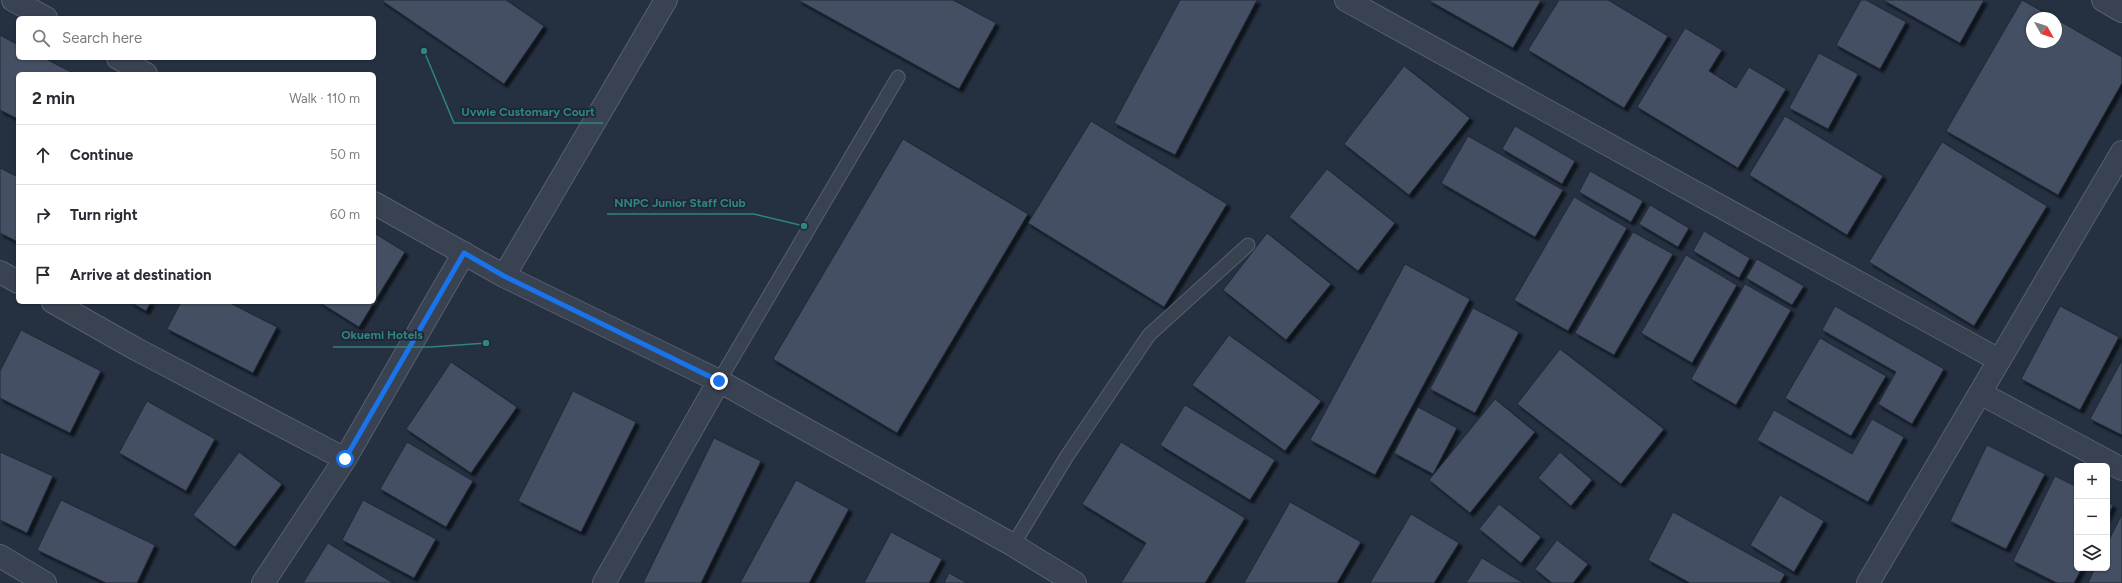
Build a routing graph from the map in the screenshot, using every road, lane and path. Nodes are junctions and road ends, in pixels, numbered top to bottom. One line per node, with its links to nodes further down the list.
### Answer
1 (13, 0): 6 (street)
2 (666, 0): 15 (street)
3 (1346, 0): 18 (street)
4 (2103, 0): 5 (street)
5 (2122, 11)
6 (42, 16)
7 (122, 60): 8 (street)
8 (142, 72)
9 (898, 77): 19 (lane)
10 (2122, 152): 18 (street)
11 (376, 204): 13 (street)
12 (1248, 245): 23 (lane)
13 (464, 253): 15 (street); 21 (street)
14 (0, 272): 16 (street)
15 (504, 276): 19 (street)
16 (16, 281)
17 (57, 304): 21 (street)
18 (2000, 360): 20 (street)
19 (719, 381): 23 (street); 27 (street)
20 (1980, 393): 22 (street); 29 (street)
21 (345, 459): 26 (street)
22 (2122, 469)
23 (1013, 545): 28 (street)
24 (0, 556): 25 (street)
25 (45, 583)
26 (263, 583)
27 (604, 583)
28 (1074, 583)
29 (1868, 583)

